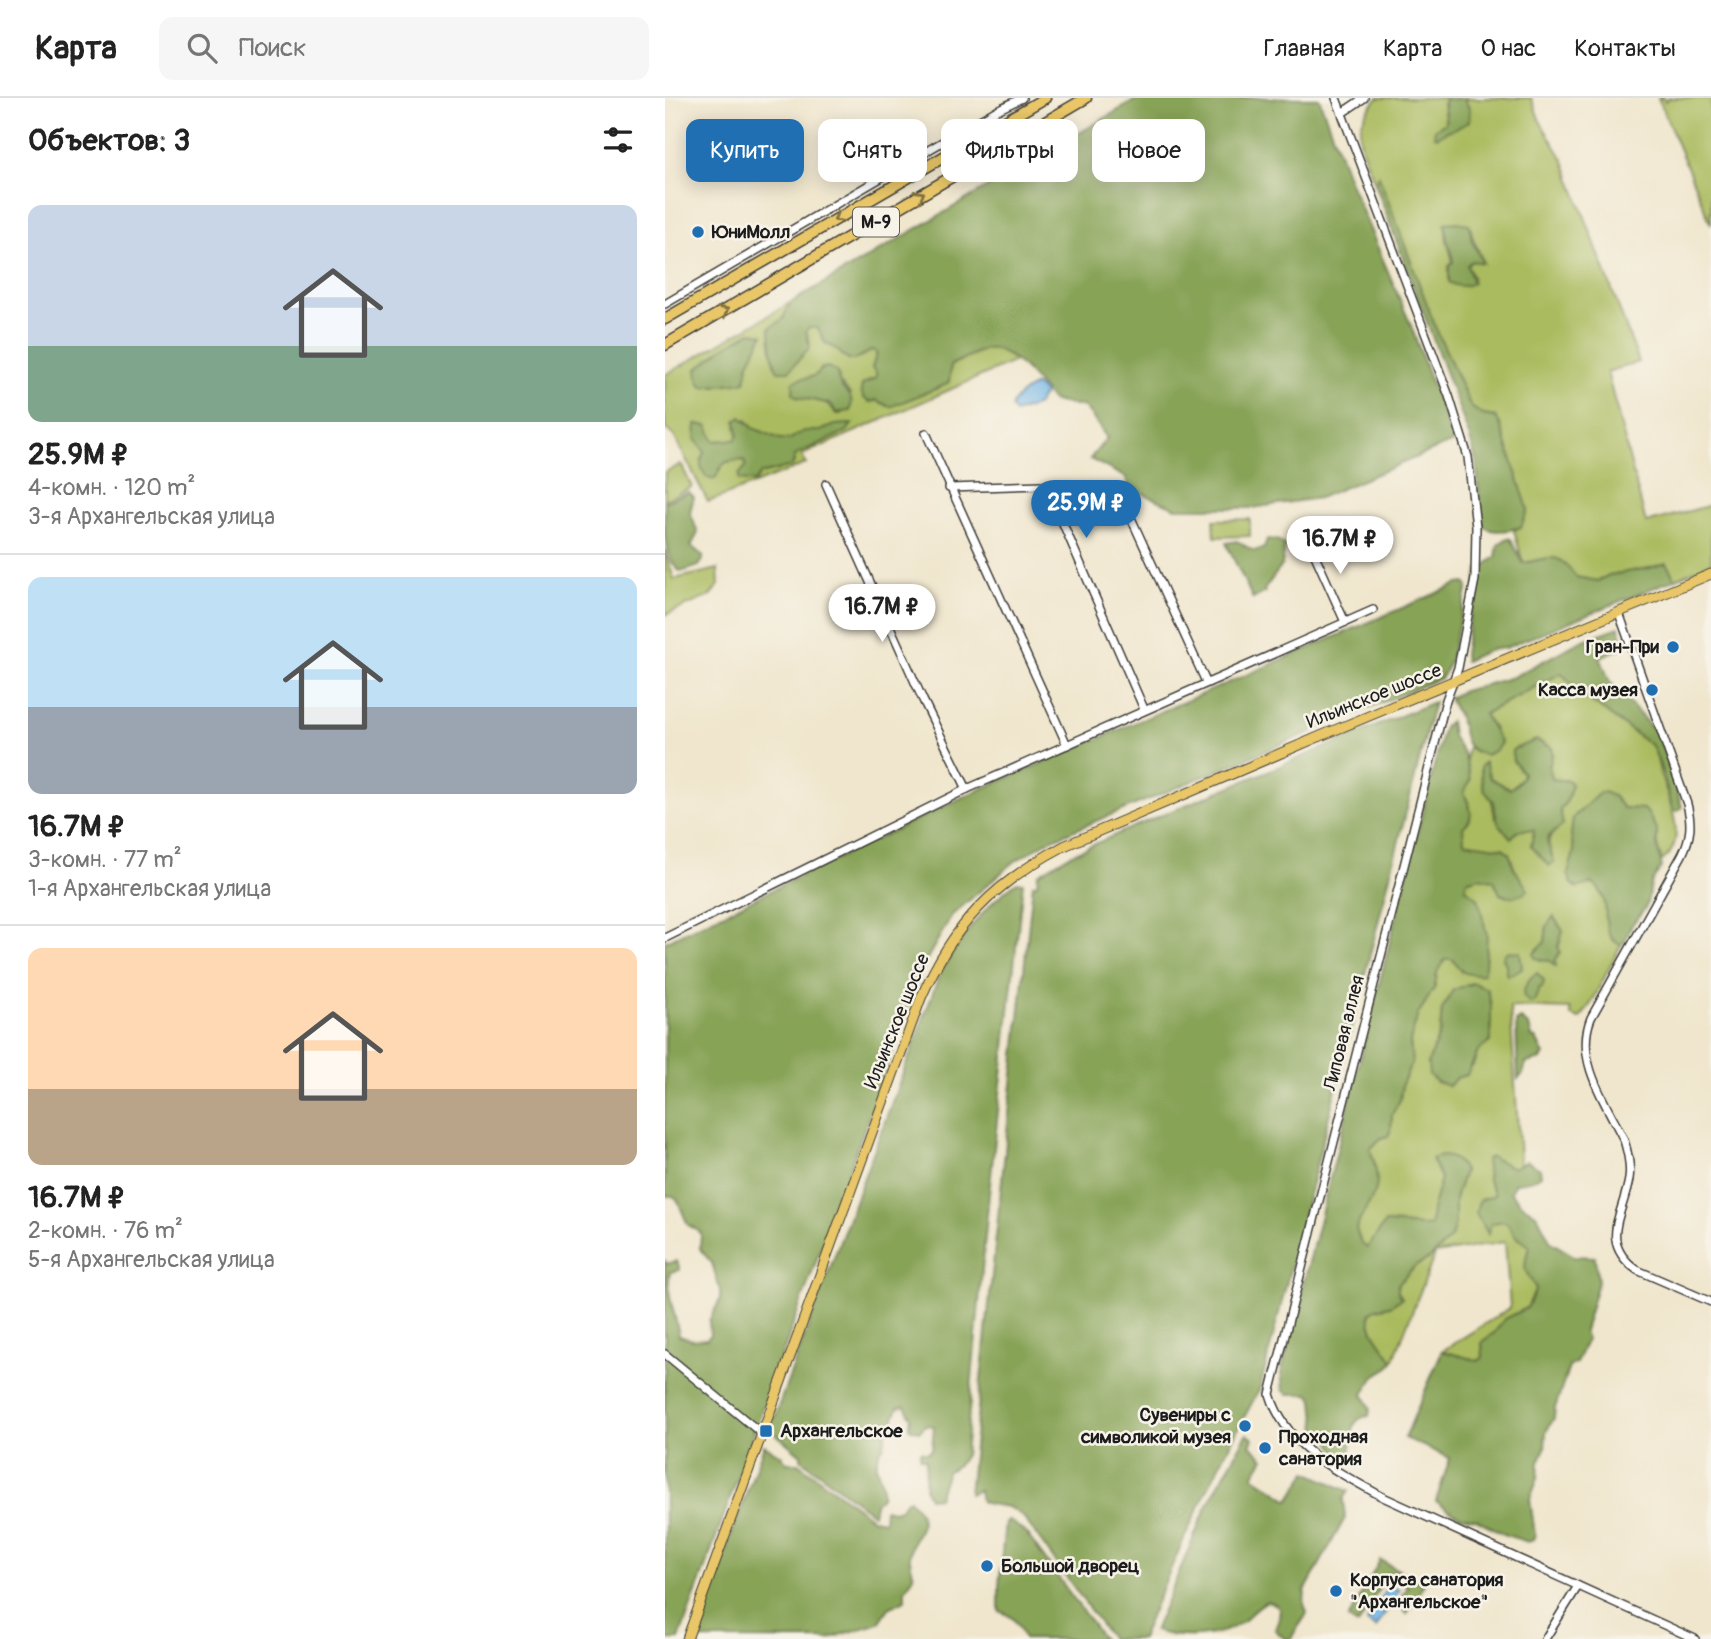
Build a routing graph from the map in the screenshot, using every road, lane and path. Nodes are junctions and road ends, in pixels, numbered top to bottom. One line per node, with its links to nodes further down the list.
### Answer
1 (1022, 98): 7 (street)
2 (1045, 98): 8 (highway, М-9, one-way to 8)
3 (1086, 98): 9 (highway, М-9, one-way to 3)
4 (1336, 98): 6 (street, Липовая аллея)
5 (1364, 98): 6 (street)
6 (1342, 113): 20 (street, Липовая аллея)
7 (665, 304)
8 (665, 319)
9 (665, 345)
10 (926, 433): 12 (street)
11 (826, 484): 23 (street)
12 (949, 488): 21 (street); 22 (street)
13 (1132, 520): 19 (street)
14 (1308, 542): 18 (street)
15 (1711, 574): 17 (main road, Ильинское шоссе)
16 (1373, 610): 18 (street)
17 (1619, 613): 20 (main road, Ильинское шоссе); 25 (street)
18 (1345, 622): 19 (street)
19 (1206, 682): 21 (street)
20 (1454, 682): 27 (main road, Ильинское шоссе); 28 (street, Липовая аллея)
21 (1145, 709): 22 (street)
22 (1067, 745): 23 (street)
23 (967, 789): 24 (street)
24 (665, 938)
25 (1711, 1302)
26 (665, 1354): 27 (street)
27 (761, 1433): 29 (main road, Ильинское шоссе)
28 (1579, 1586): 30 (street); 31 (street)
29 (687, 1639)
30 (1545, 1639)
31 (1695, 1639)

